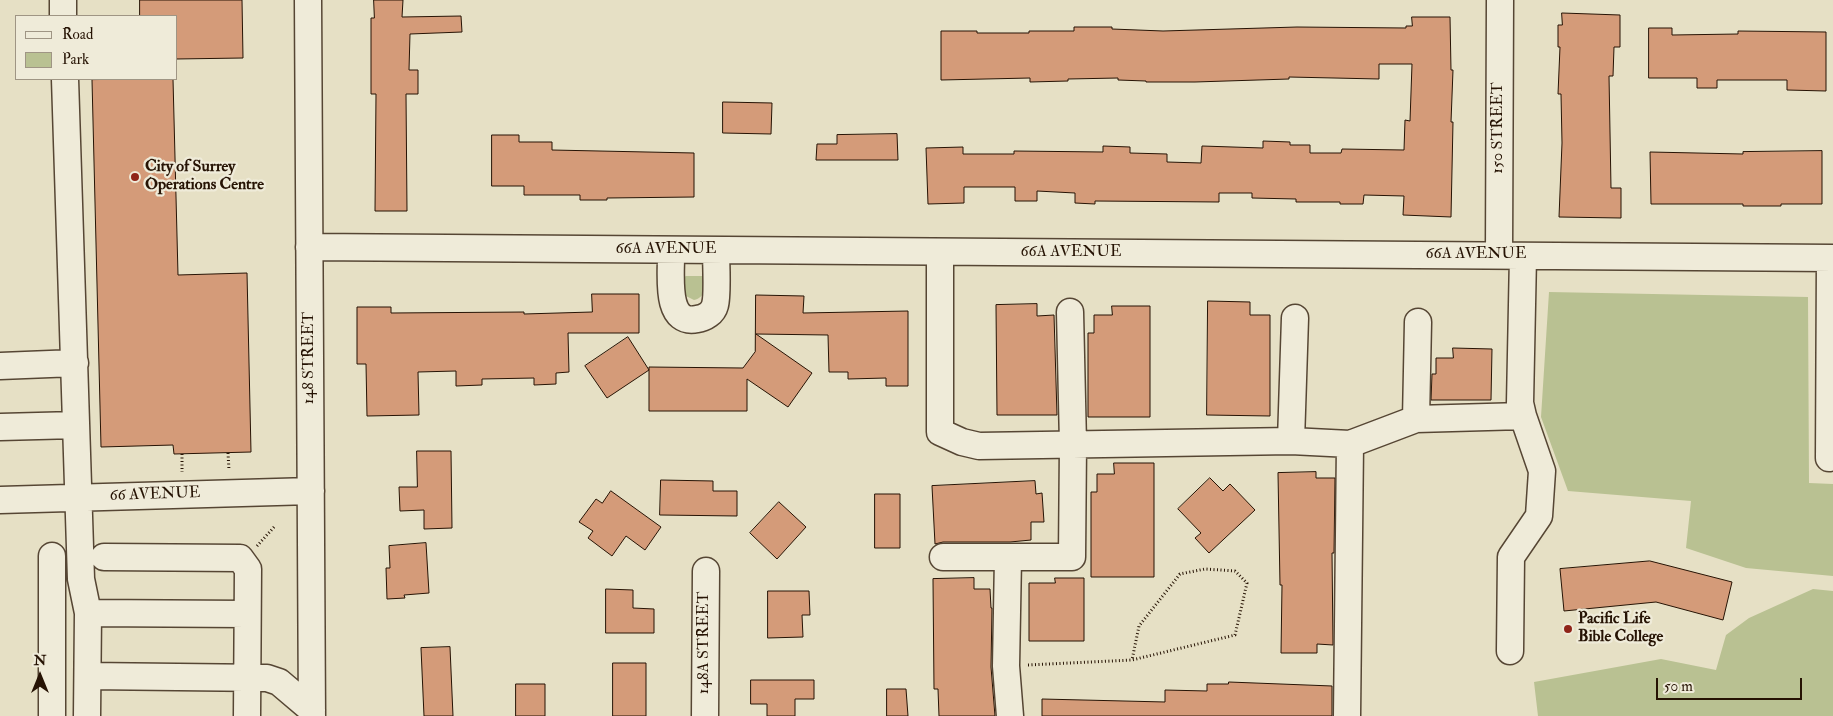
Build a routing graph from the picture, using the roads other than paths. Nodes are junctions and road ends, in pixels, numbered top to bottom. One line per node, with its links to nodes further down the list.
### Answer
1 (63, 0): 4 (street)
2 (308, 0): 6 (street, 148 STREET)
3 (1500, 0): 10 (street, 150 STREET)
4 (63, 15)
5 (65, 80): 15 (street)
6 (309, 247): 7 (street, 66A AVENUE); 25 (street, 148 STREET)
7 (671, 250): 8 (street, 66A AVENUE); 8 (street)
8 (716, 250): 9 (street, 66A AVENUE)
9 (940, 252): 10 (street, 66A AVENUE); 22 (street)
10 (1511, 256): 11 (street, 66A AVENUE); 17 (street, 150 STREET)
11 (1831, 258): 24 (street)
12 (1070, 312): 22 (street)
13 (1294, 318): 21 (street)
14 (1418, 322): 18 (street)
15 (75, 363): 16 (street); 19 (street)
16 (0, 366)
17 (1523, 416): 18 (street); 35 (street, 150 STREET)
18 (1416, 419): 23 (street)
19 (76, 425): 20 (street); 26 (street)
20 (0, 427)
21 (1291, 441): 22 (street); 23 (street)
22 (1073, 444): 31 (street)
23 (1350, 444): 45 (street)
24 (1829, 458)
25 (311, 491): 26 (street, 66 AVENUE); 39 (street, 148 STREET)
26 (79, 497): 27 (street, 66 AVENUE); 33 (street)
27 (0, 500)
28 (52, 556): 36 (street)
29 (104, 557): 34 (street)
30 (943, 557): 31 (street)
31 (1008, 558): 44 (street)
32 (706, 571): 43 (street, 148A STREET)
33 (88, 613): 34 (street); 37 (street)
34 (248, 614): 38 (street)
35 (1510, 651)
36 (52, 670): 37 (street); 40 (street)
37 (88, 674): 38 (street); 41 (street)
38 (247, 677): 39 (street); 42 (street)
39 (312, 713)
40 (52, 716)
41 (87, 716)
42 (247, 716)
43 (705, 716)
44 (1010, 716)
45 (1347, 716)

